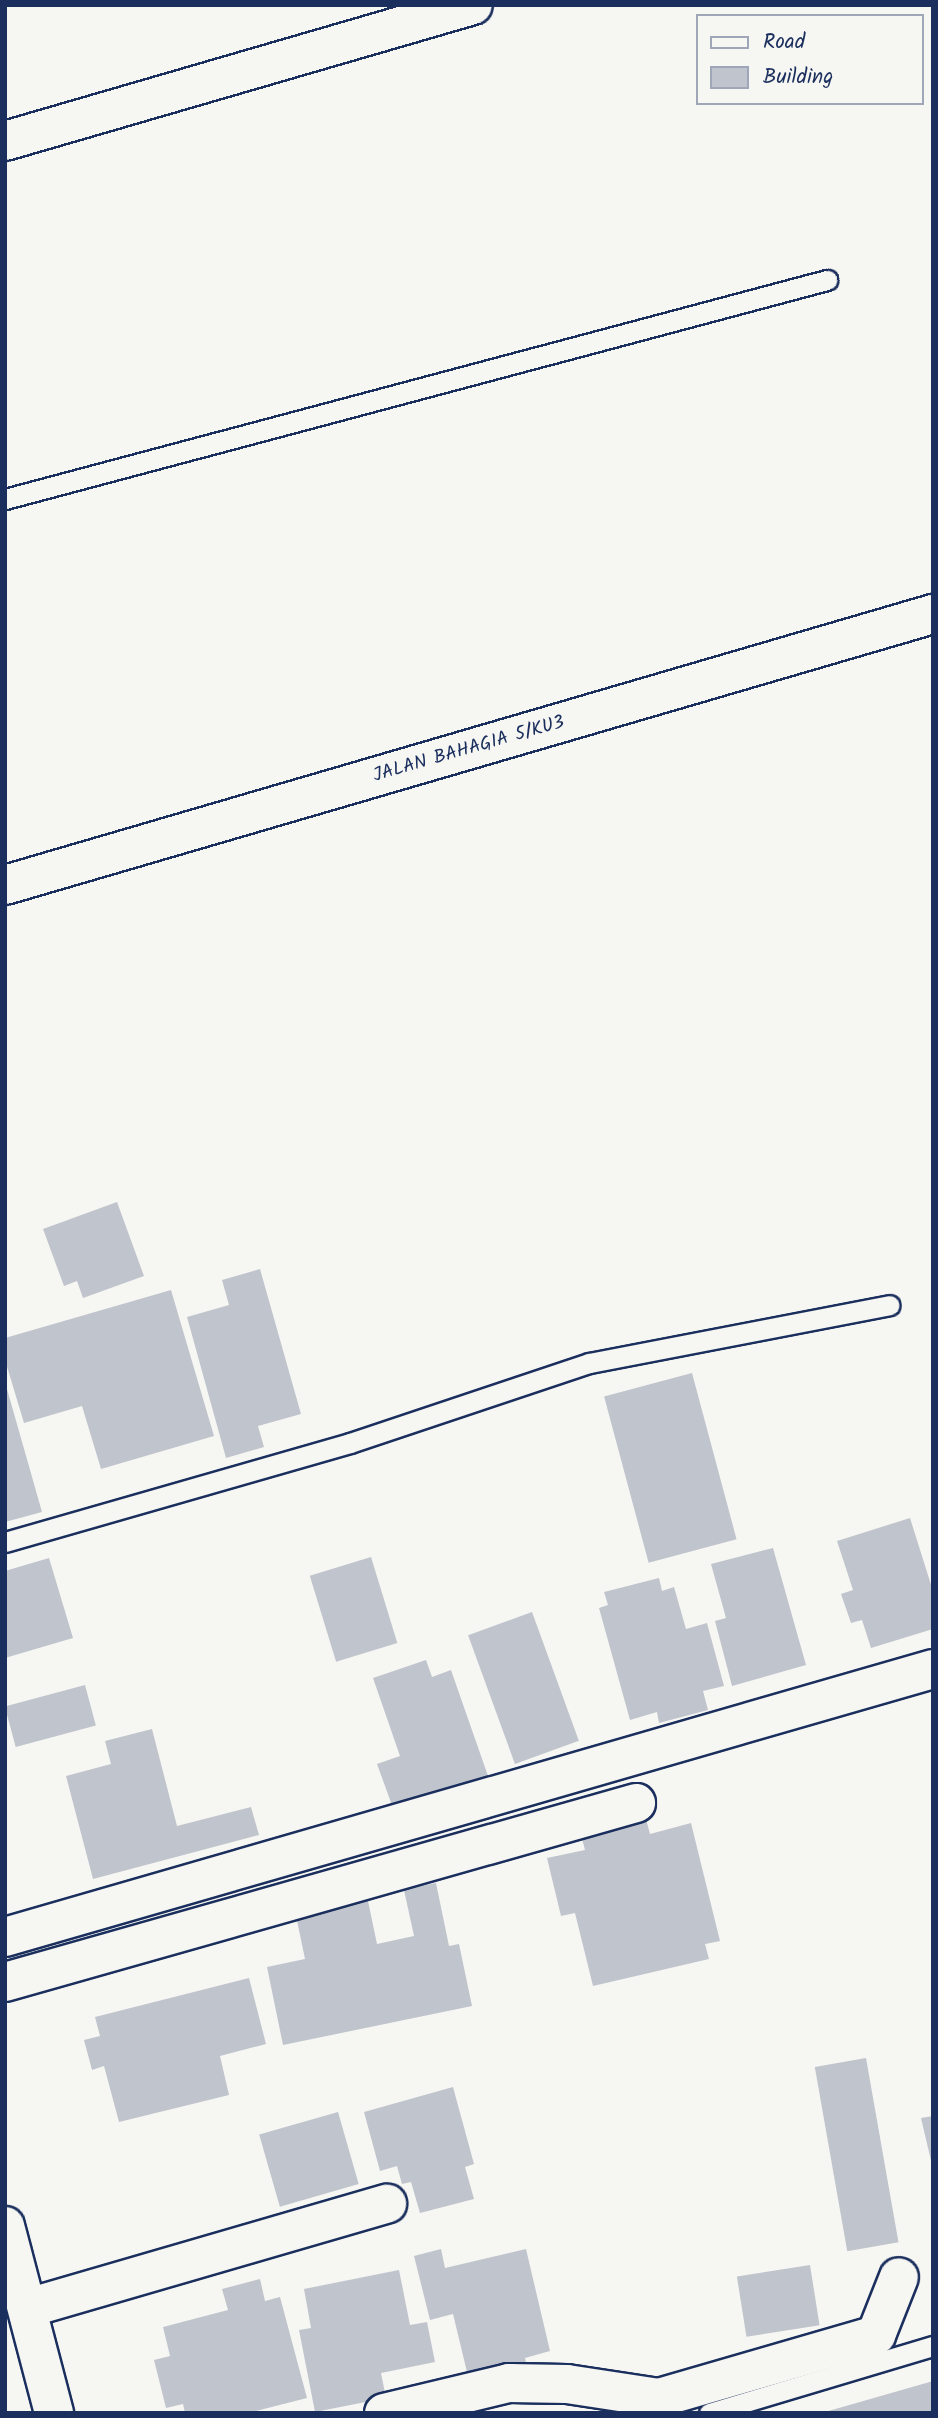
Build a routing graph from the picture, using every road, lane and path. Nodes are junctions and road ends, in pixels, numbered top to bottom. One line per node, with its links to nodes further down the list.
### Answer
1 (473, 5): 2 (street)
2 (5, 141)
3 (827, 279): 4 (lane)
4 (5, 499)
5 (933, 614): 6 (street, JALAN BAHAGIA 5/KU3)
6 (5, 885)
7 (890, 1305): 8 (lane)
8 (5, 1542)
9 (933, 1669): 11 (street)
10 (636, 1803): 12 (street)
11 (5, 1937)
12 (5, 1982)
13 (387, 2204): 16 (street)
14 (5, 2226): 16 (street)
15 (899, 2277): 19 (street)
16 (28, 2308): 18 (street)
17 (933, 2346): 20 (lane)
18 (54, 2413)
19 (384, 2413)
20 (709, 2413)

